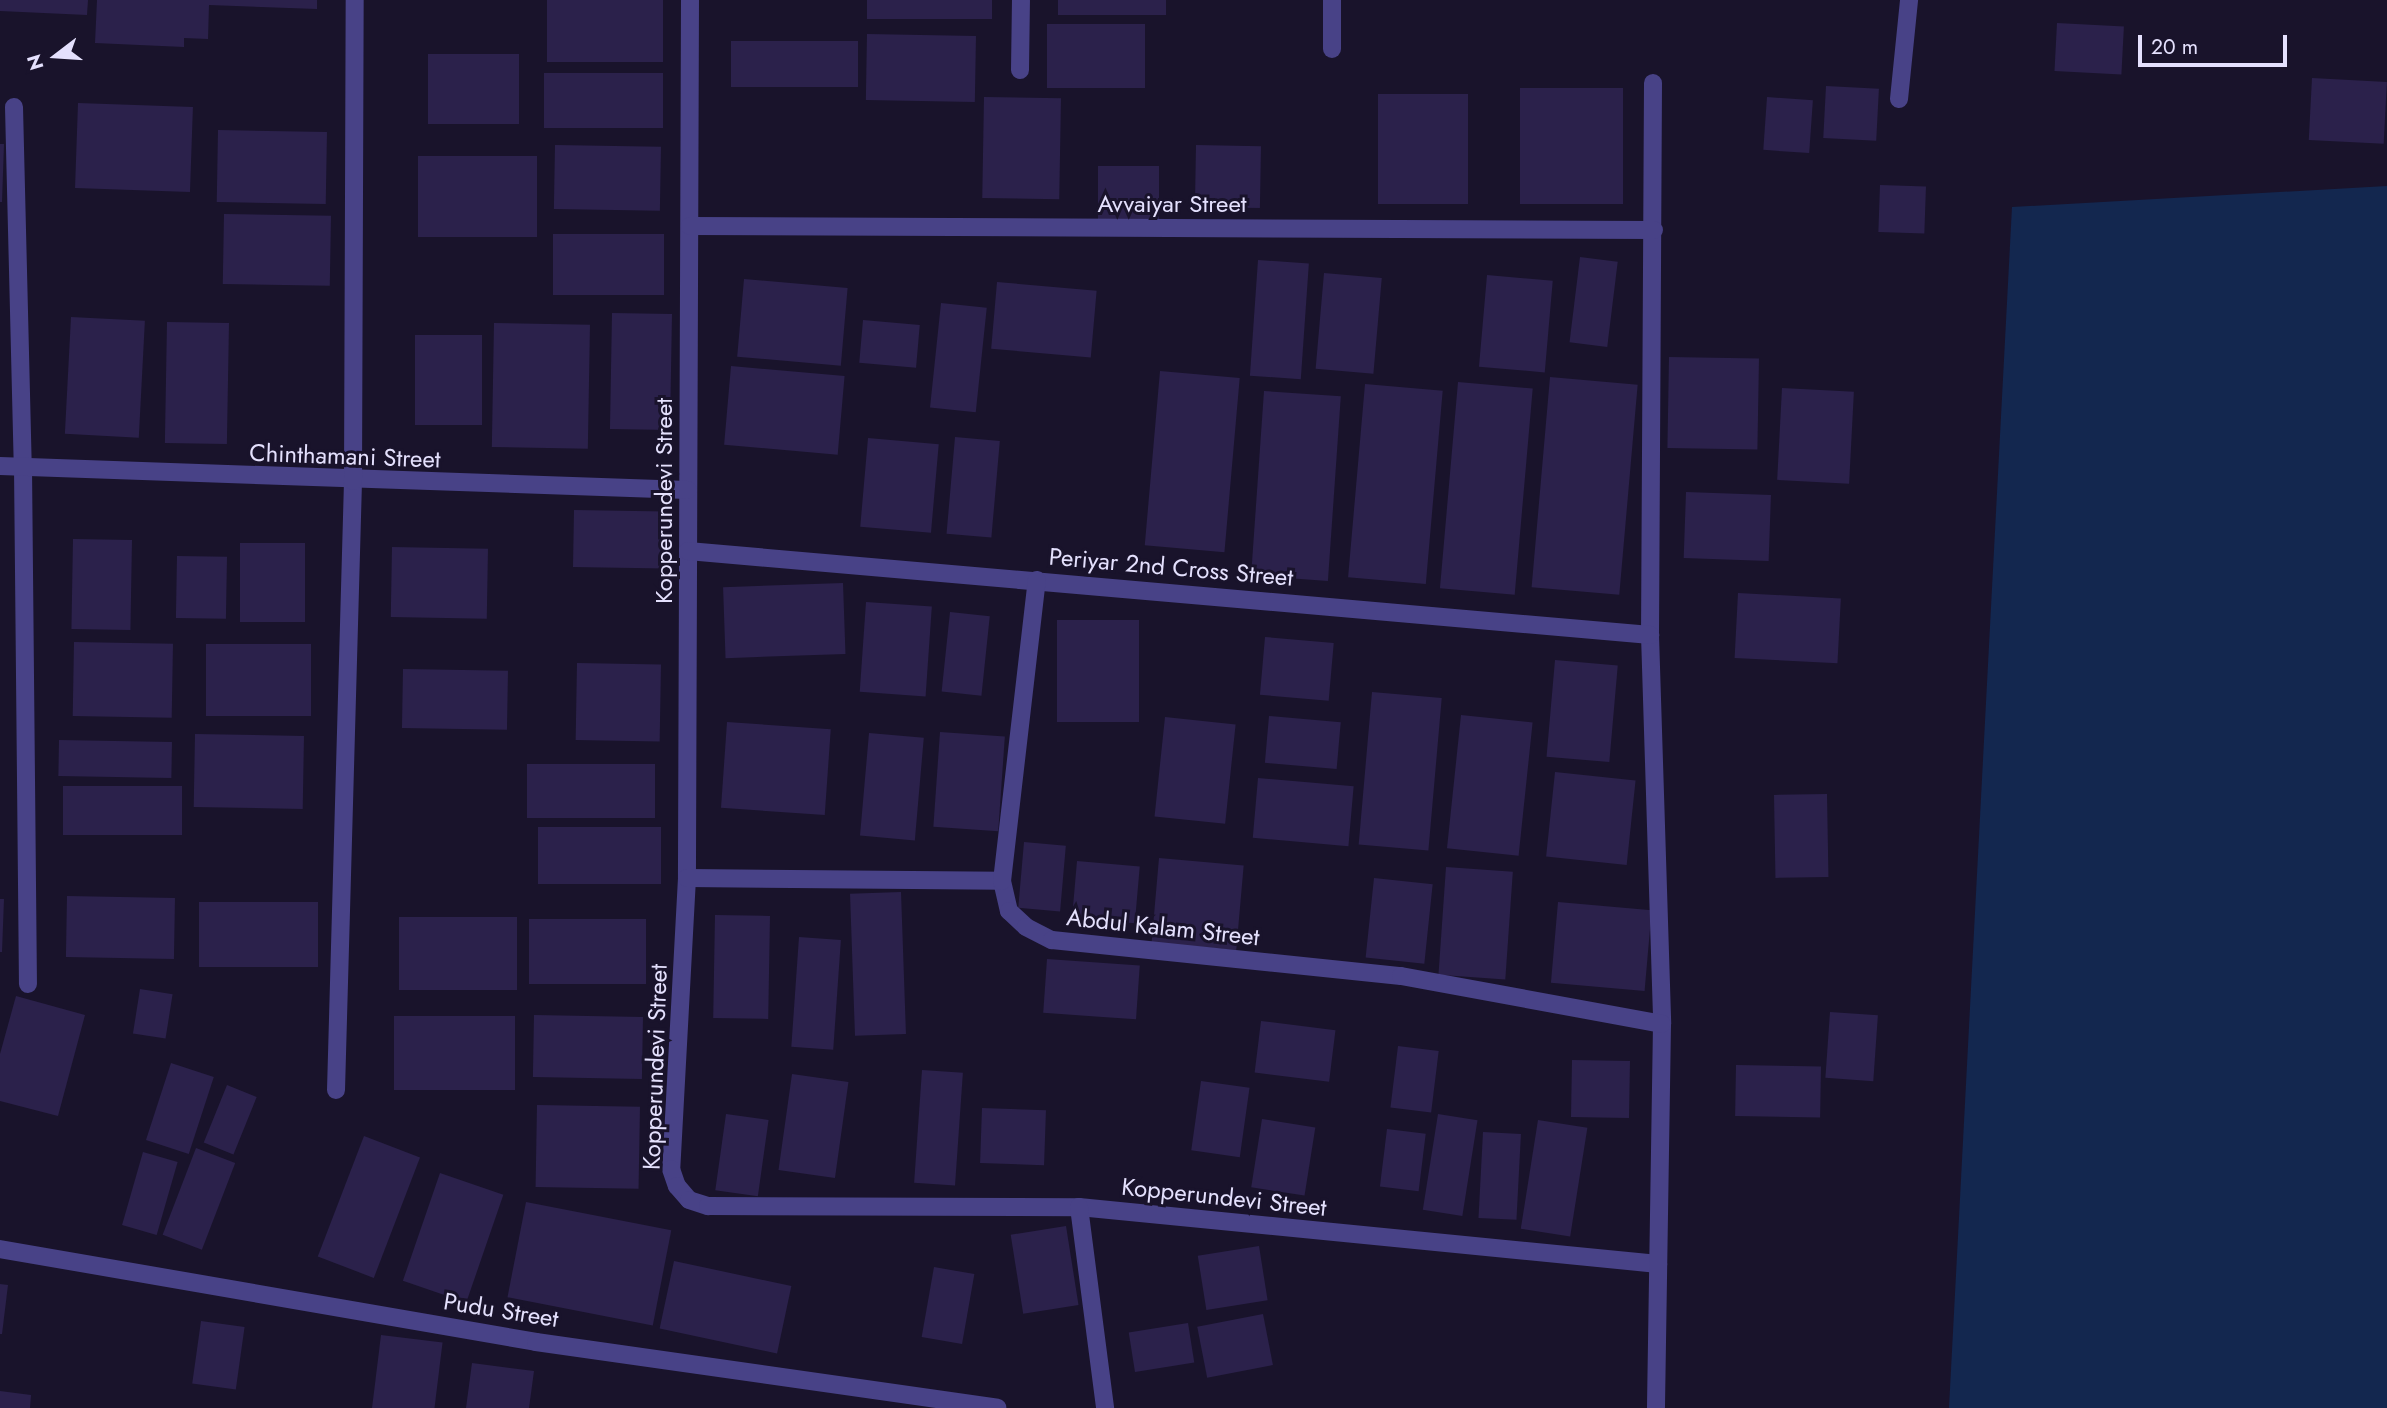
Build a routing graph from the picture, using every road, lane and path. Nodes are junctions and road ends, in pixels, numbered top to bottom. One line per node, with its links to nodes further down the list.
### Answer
1 (355, 0): 15 (street)
2 (691, 0): 11 (street, Kopperundevi Street)
3 (1021, 0): 7 (street)
4 (1332, 0): 6 (street)
5 (1909, 0): 9 (street)
6 (1332, 49)
7 (1020, 70)
8 (1653, 83): 12 (street)
9 (1899, 99)
10 (14, 107): 14 (street)
11 (690, 226): 12 (street, Avvaiyar Street); 16 (street, Kopperundevi Street)
12 (1654, 230): 19 (street)
13 (0, 466): 14 (street, Chinthamani Street)
14 (23, 467): 15 (street, Chinthamani Street); 22 (street)
15 (353, 481): 16 (street, Chinthamani Street); 24 (street)
16 (688, 491): 17 (street, Kopperundevi Street)
17 (688, 551): 18 (street, Periyar 2nd Cross Street); 20 (street, Kopperundevi Street)
18 (1037, 580): 19 (street, Periyar 2nd Cross Street); 21 (street)
19 (1650, 635): 23 (street)
20 (687, 878): 21 (street); 25 (street, Kopperundevi Street)
21 (1002, 881): 23 (street, Abdul Kalam Street)
22 (28, 984)
23 (1662, 1024): 27 (street)
24 (336, 1090)
25 (1079, 1207): 27 (street, Kopperundevi Street); 30 (street)
26 (0, 1249): 28 (street, Pudu Street)
27 (1658, 1264): 31 (street)
28 (878, 1400): 29 (street, Pudu Street)
29 (997, 1408)
30 (1105, 1408)
31 (1656, 1408)

